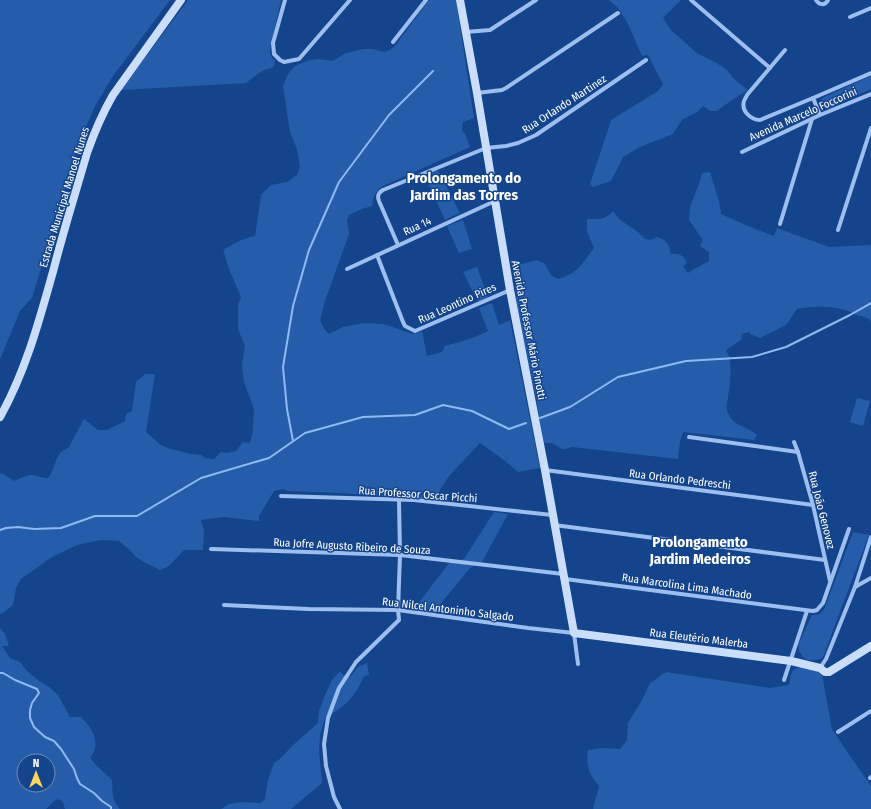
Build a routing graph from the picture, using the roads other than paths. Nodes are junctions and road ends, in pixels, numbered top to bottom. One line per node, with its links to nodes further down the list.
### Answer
1 (181, 0): 34 (street, Estrada Municipal Manoel Nunes)
2 (285, 0): 3 (street)
3 (350, 0)
4 (426, 0): 14 (street)
5 (460, 0): 13 (street, Avenida Professor Mário Pinotti)
6 (536, 0): 13 (street)
7 (691, 0): 17 (street)
8 (816, 0): 9 (street)
9 (828, 0)
10 (871, 8): 12 (street)
11 (618, 13): 19 (street)
12 (850, 17)
13 (466, 32): 19 (street, Avenida Professor Mário Pinotti)
14 (393, 42)
15 (785, 50): 17 (street)
16 (646, 60): 25 (street, Rua Orlando Martinez)
17 (770, 68): 21 (street, Avenida Marcelo Foccorini)
18 (871, 72): 21 (street, Avenida Marcelo Foccorini)
19 (477, 93): 25 (street, Avenida Professor Mário Pinotti)
20 (871, 94): 22 (street, Avenida Marcelo Foccorini)
21 (813, 98): 22 (street)
22 (820, 115): 23 (street, Avenida Marcelo Foccorini)
23 (812, 119): 26 (street, Avenida Marcelo Foccorini); 28 (street)
24 (871, 128): 29 (street)
25 (486, 148): 27 (street, Avenida Professor Mário Pinotti); 30 (street, Rua Orlando Martinez)
26 (742, 152)
27 (495, 201): 30 (street, Rua 14); 33 (street, Avenida Professor Mário Pinotti)
28 (780, 224)
29 (838, 230)
30 (398, 245): 31 (street, Rua 14)
31 (377, 255): 32 (street, Rua 14); 33 (street, Rua Leontino Pires)
32 (347, 269)
33 (510, 290): 38 (street, Avenida Professor Mário Pinotti)
34 (0, 417)
35 (689, 437): 37 (street)
36 (794, 442): 37 (street, Rua João Genovez)
37 (798, 452): 41 (street, Rua João Genovez)
38 (545, 470): 41 (street, Rua Orlando Pedreschi); 42 (street, Avenida Professor Mário Pinotti)
39 (281, 496): 40 (street, Rua Professor Oscar Picchi)
40 (399, 500): 42 (street, Rua Professor Oscar Picchi); 47 (street)
41 (813, 505): 48 (street, Rua João Genovez)
42 (552, 515): 43 (street, Avenida Professor Mário Pinotti)
43 (554, 525): 48 (street); 49 (street, Avenida Professor Mário Pinotti)
44 (849, 529): 51 (street)
45 (871, 537): 52 (street)
46 (211, 549): 47 (street, Rua Jofre Augusto Ribeiro de Souza)
47 (400, 555): 49 (street, Rua Jofre Augusto Ribeiro de Souza); 54 (street)
48 (825, 560): 51 (street, Rua João Genovez)
49 (564, 576): 55 (street, Rua Marcolina Lima Machado); 56 (street, Avenida Professor Mário Pinotti)
50 (871, 578): 52 (street)
51 (830, 582): 55 (street)
52 (855, 586): 60 (street)
53 (224, 605): 54 (street, Rua Nilcel Antoninho Salgado)
54 (398, 610): 56 (street, Rua Nilcel Antoninho Salgado); 64 (street)
55 (807, 611): 58 (street)
56 (574, 633): 58 (street, Rua Eleutério Malerba); 59 (street, Avenida Professor Mário Pinotti)
57 (871, 646): 60 (street, Rua Eleutério Malerba)
58 (791, 661): 60 (street, Rua Eleutério Malerba); 61 (street)
59 (578, 664)
60 (820, 668)
61 (784, 680)
62 (871, 711): 63 (street)
63 (838, 732)
64 (340, 809)

